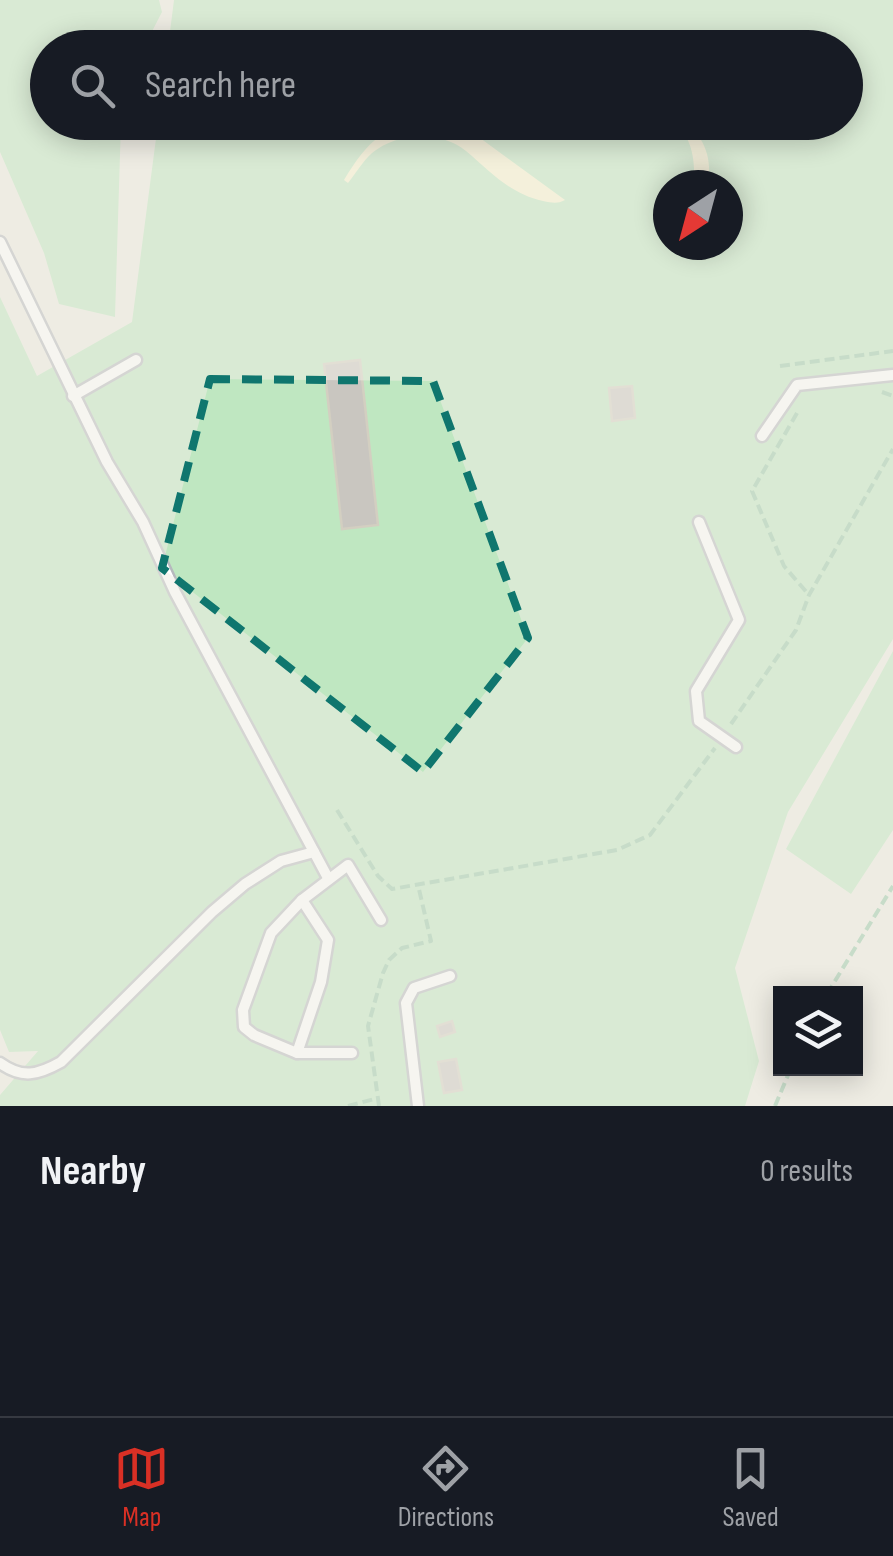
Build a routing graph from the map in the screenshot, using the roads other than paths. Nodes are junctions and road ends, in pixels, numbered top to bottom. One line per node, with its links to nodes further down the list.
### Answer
1 (0, 242): 4 (lane)
2 (136, 360): 4 (lane)
3 (893, 375): 5 (lane)
4 (73, 396): 8 (lane)
5 (762, 436)
6 (699, 522): 7 (lane)
7 (736, 747)
8 (314, 852): 9 (lane); 15 (lane)
9 (328, 878): 10 (lane); 11 (lane)
10 (302, 900): 14 (lane); 14 (lane)
11 (380, 920)
12 (450, 976): 16 (lane)
13 (352, 1052): 14 (lane)
14 (297, 1053)
15 (0, 1063)
16 (418, 1106)

